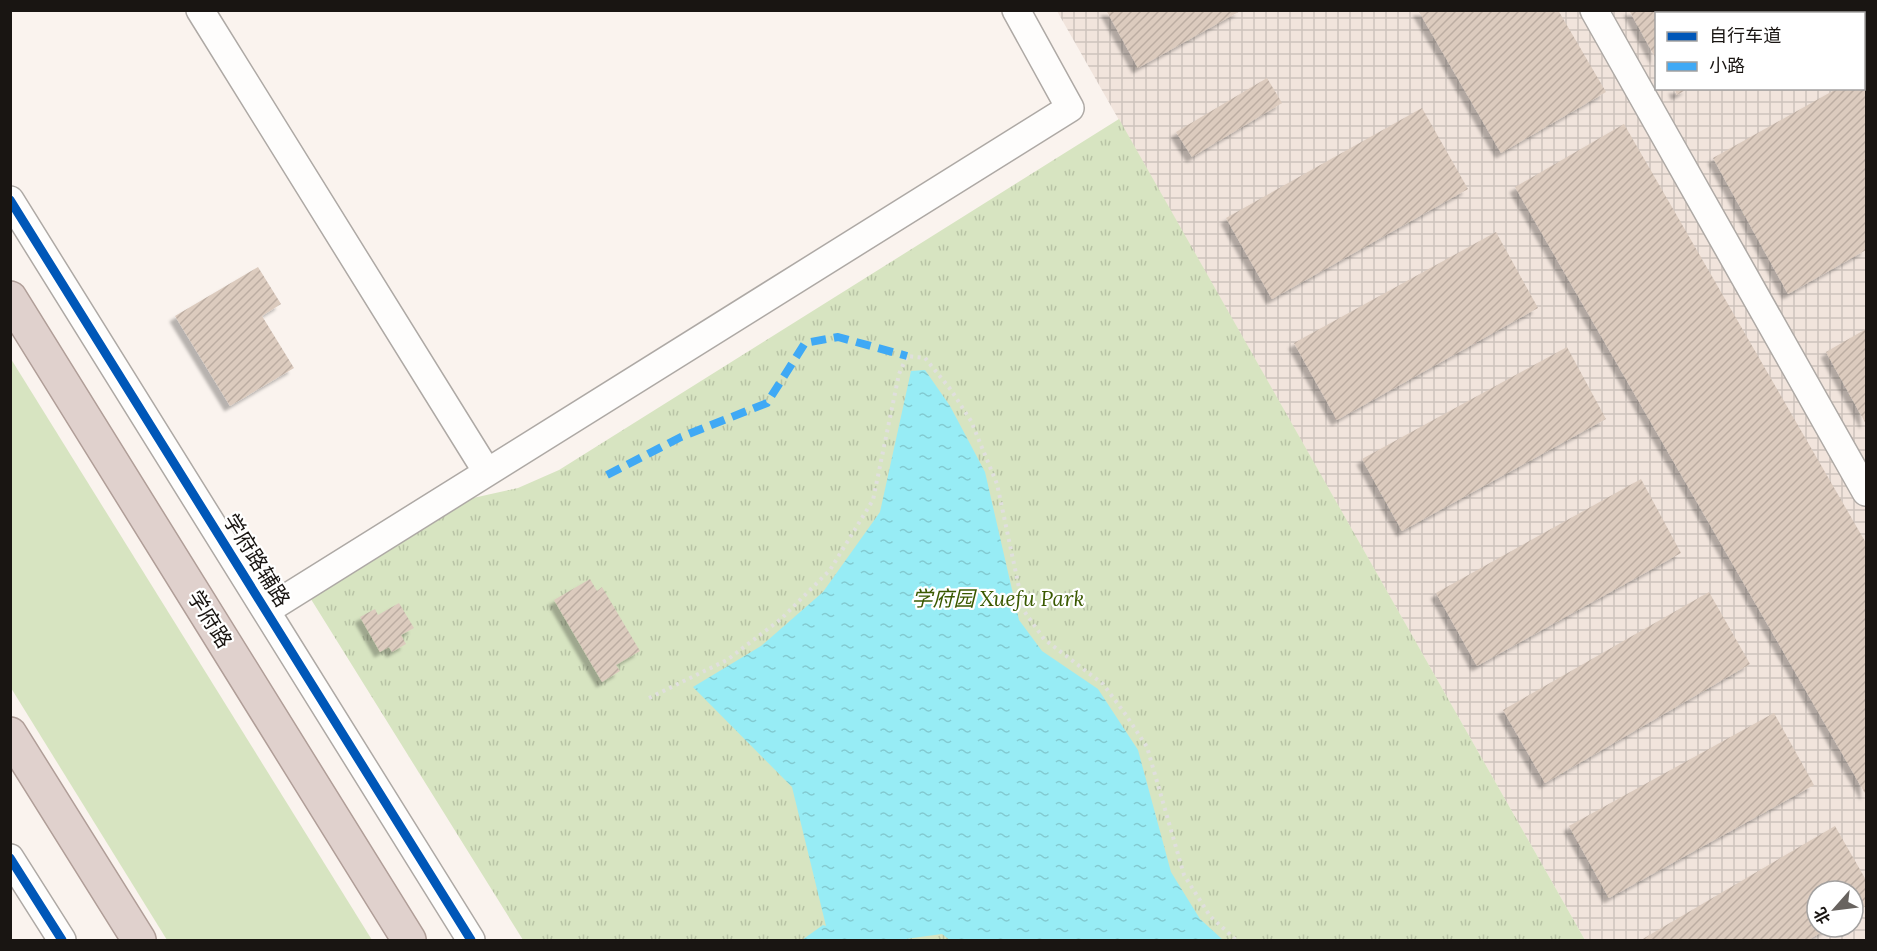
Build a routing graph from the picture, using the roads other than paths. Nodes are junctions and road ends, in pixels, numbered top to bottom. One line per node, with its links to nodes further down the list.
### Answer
1 (200, 10): 6 (street)
2 (1016, 10): 6 (street)
3 (1594, 10): 7 (street)
4 (10, 200): 8 (street, 学府路辅路)
5 (10, 298): 13 (highway, 学府路)
6 (488, 472): 8 (street)
7 (1866, 492)
8 (267, 610): 14 (street, 学府路辅路)
9 (10, 734): 12 (highway)
10 (10, 858): 11 (street)
11 (62, 940)
12 (139, 940)
13 (409, 940)
14 (471, 940)

